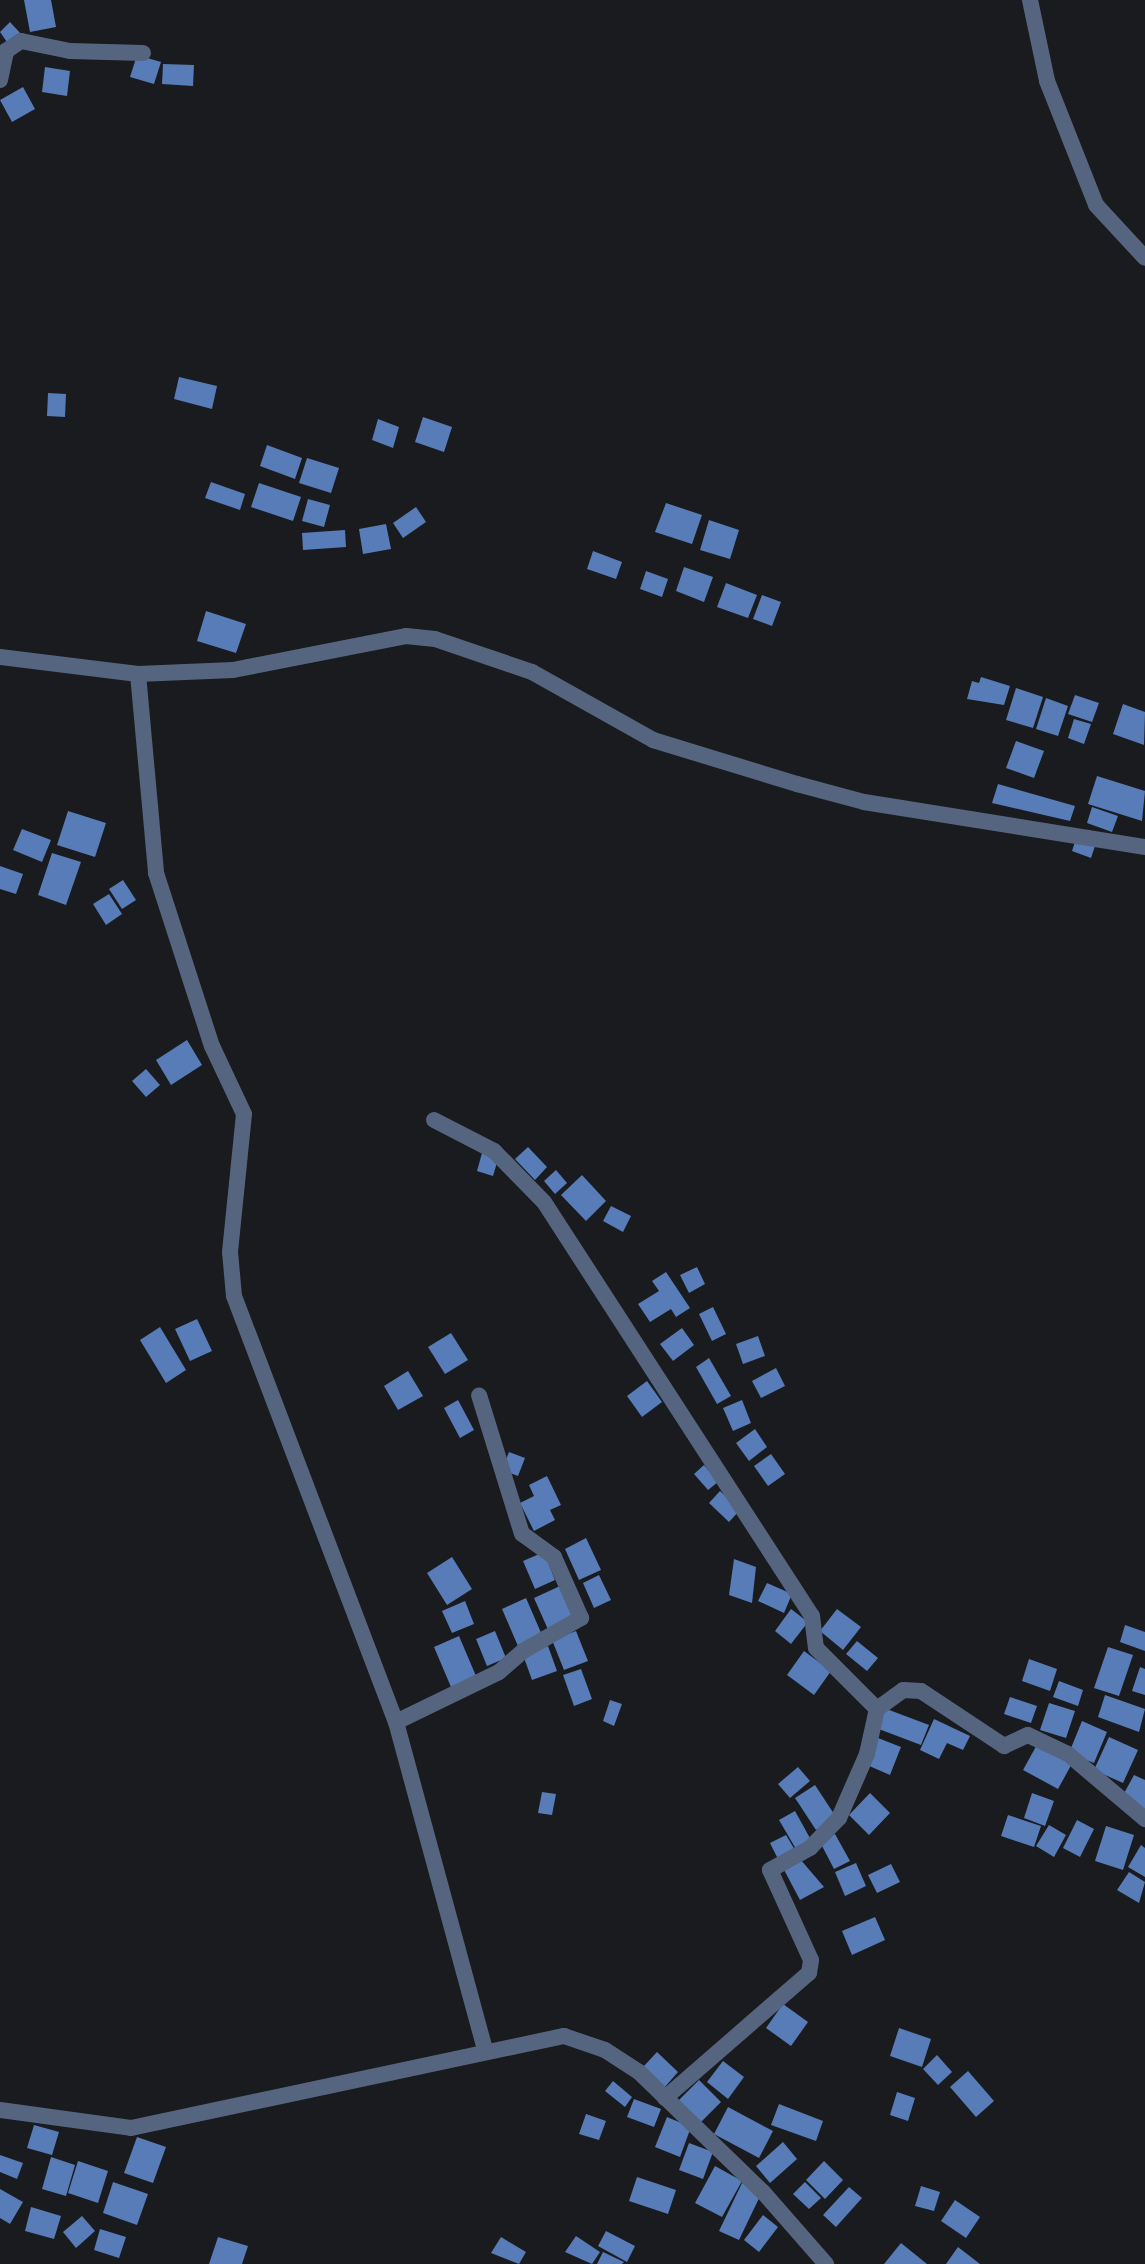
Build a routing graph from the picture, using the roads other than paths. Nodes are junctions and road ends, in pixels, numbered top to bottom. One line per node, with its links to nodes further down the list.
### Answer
1 (1030, 0): 4 (street)
2 (143, 53): 3 (street)
3 (0, 80)
4 (1145, 258)
5 (0, 657): 6 (street)
6 (138, 674): 7 (street); 11 (street)
7 (1145, 847)
8 (434, 1120): 10 (street)
9 (479, 1395): 11 (street)
10 (877, 1709): 12 (street); 14 (street)
11 (396, 1722): 13 (street)
12 (1145, 1819)
13 (485, 2049): 14 (street); 15 (street)
14 (665, 2098): 16 (street)
15 (0, 2110)
16 (826, 2264)

